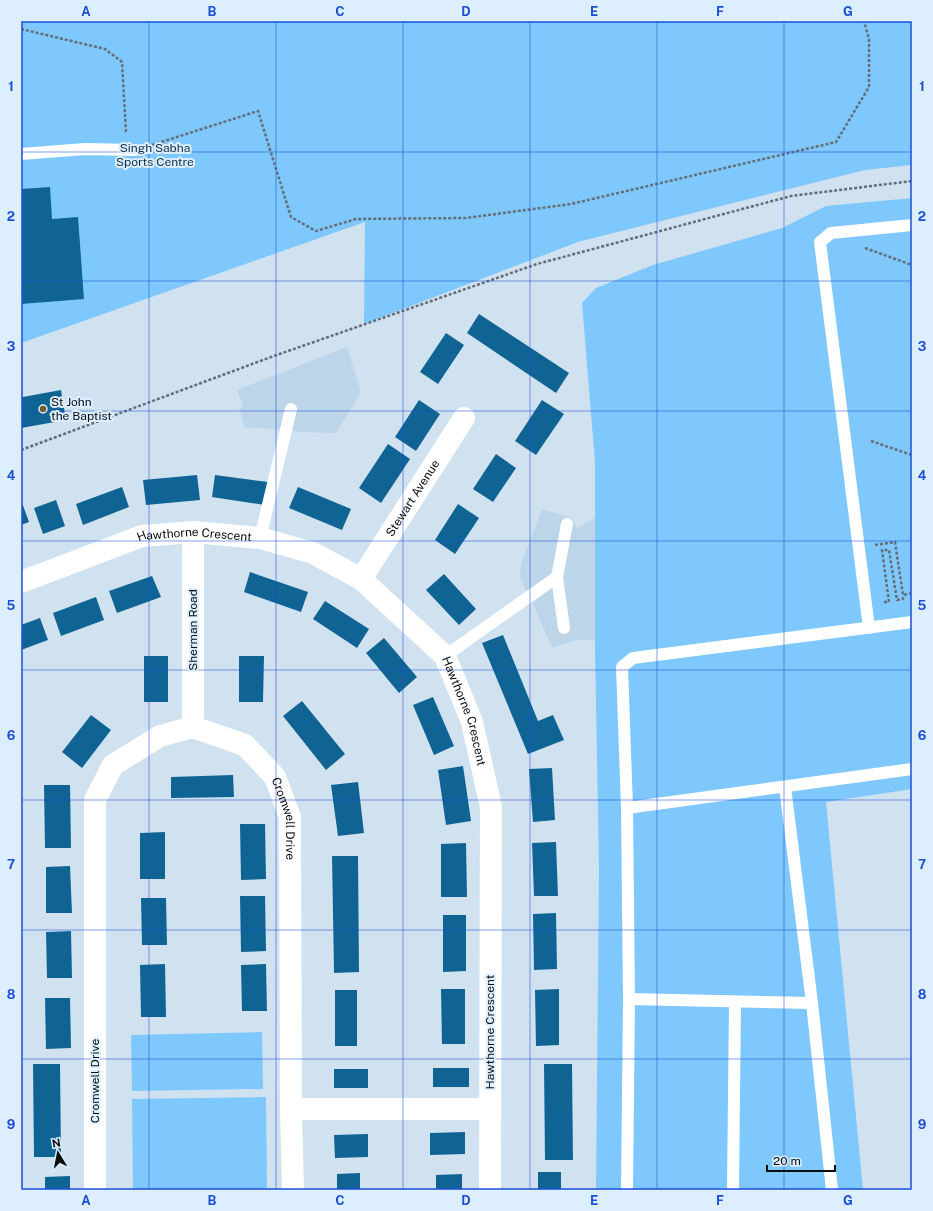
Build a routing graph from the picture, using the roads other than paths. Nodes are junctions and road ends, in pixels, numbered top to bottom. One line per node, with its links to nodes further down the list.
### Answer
1 (131, 150): 2 (lane)
2 (21, 154)
3 (912, 225): 14 (lane)
4 (291, 409): 8 (lane)
5 (464, 418): 10 (street, Stewart Avenue)
6 (567, 524): 9 (lane)
7 (193, 532): 8 (street, Hawthorne Crescent); 11 (street, Hawthorne Crescent); 16 (street, Sherman Road)
8 (260, 538): 10 (street, Hawthorne Crescent)
9 (557, 577): 13 (lane); 15 (lane)
10 (361, 579): 15 (street, Hawthorne Crescent)
11 (21, 582)
12 (912, 622): 14 (lane)
13 (564, 628)
14 (869, 628): 19 (lane)
15 (445, 656): 23 (street, Hawthorne Crescent)
16 (193, 727): 24 (street, Cromwell Drive); 25 (street, Cromwell Drive)
17 (912, 769): 18 (lane)
18 (785, 787): 19 (lane); 22 (lane)
19 (627, 808): 20 (lane)
20 (629, 999): 21 (lane); 28 (lane)
21 (735, 1002): 22 (lane); 29 (lane)
22 (812, 1003): 30 (lane)
23 (490, 1109): 24 (street); 27 (street, Hawthorne Crescent)
24 (291, 1110): 26 (street, Cromwell Drive)
25 (95, 1190)
26 (293, 1190)
27 (490, 1190)
28 (627, 1190)
29 (733, 1190)
30 (832, 1190)

